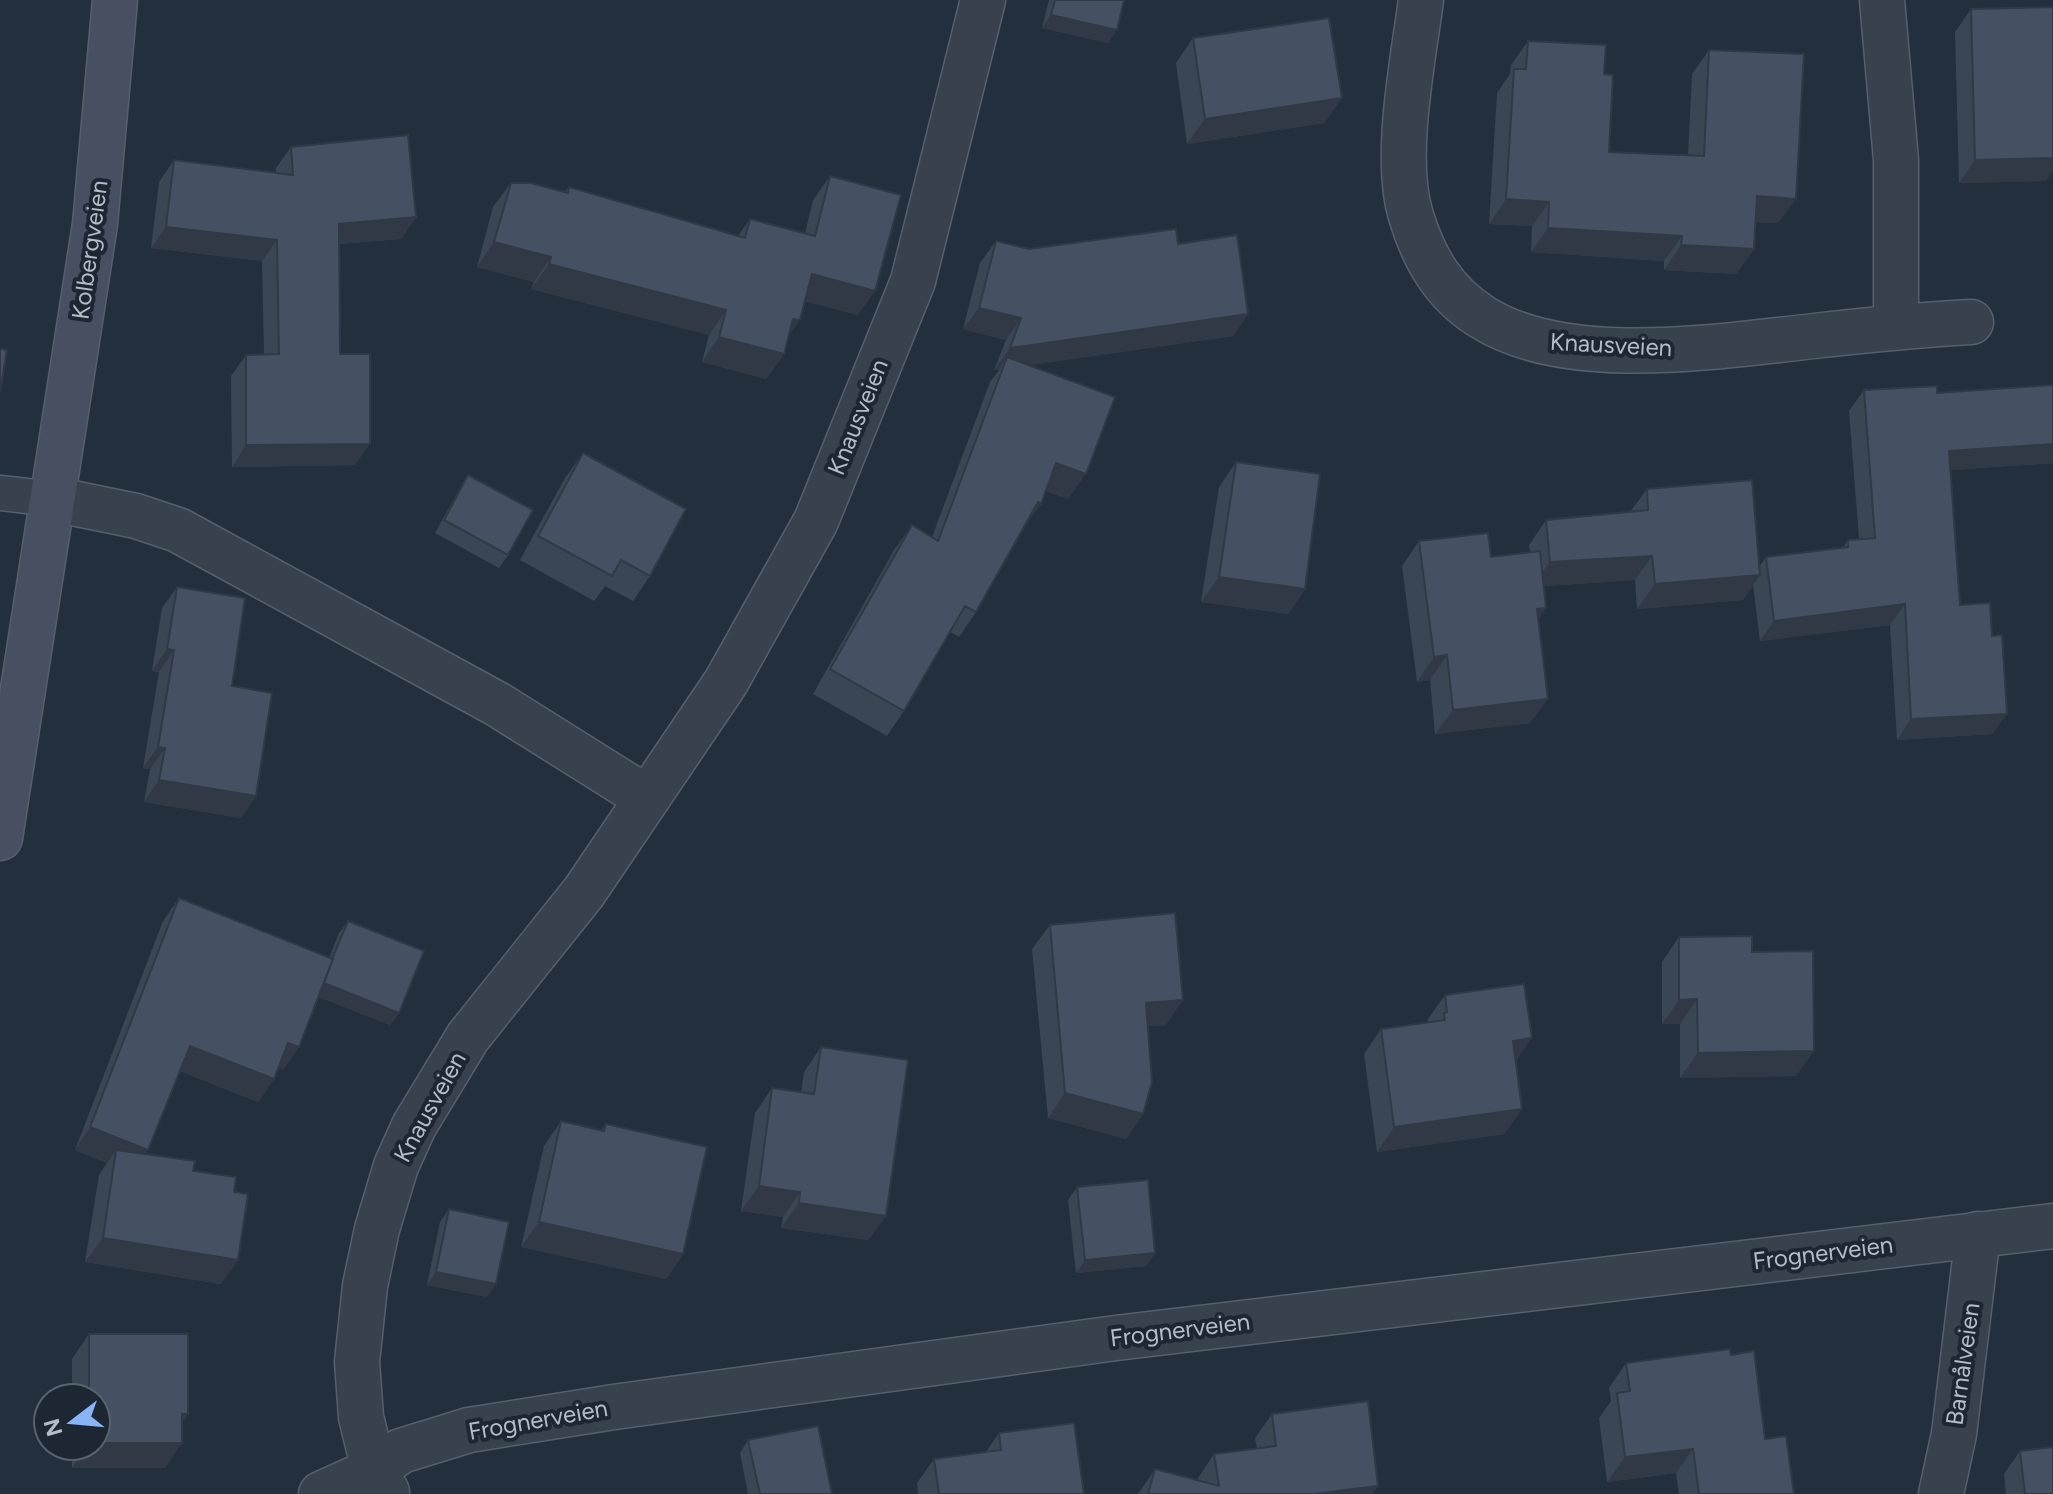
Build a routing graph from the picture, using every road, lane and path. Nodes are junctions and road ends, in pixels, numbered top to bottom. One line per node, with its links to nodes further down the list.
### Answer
1 (115, 0): 8 (street, Kolbergveien)
2 (983, 0): 9 (street, Knausveien)
3 (1421, 0): 6 (street, Knausveien)
4 (1882, 0): 6 (street)
5 (1971, 322): 6 (street, Knausveien)
6 (1896, 327)
7 (0, 493): 8 (lane)
8 (53, 499): 9 (street); 10 (street, Kolbergveien)
9 (647, 798): 13 (street, Knausveien)
10 (0, 838)
11 (2053, 1226): 12 (street, Frognerveien)
12 (1978, 1234): 13 (street, Frognerveien); 15 (street, Barnålveien)
13 (381, 1482): 14 (street, Frognerveien)
14 (321, 1494)
15 (1941, 1494)

